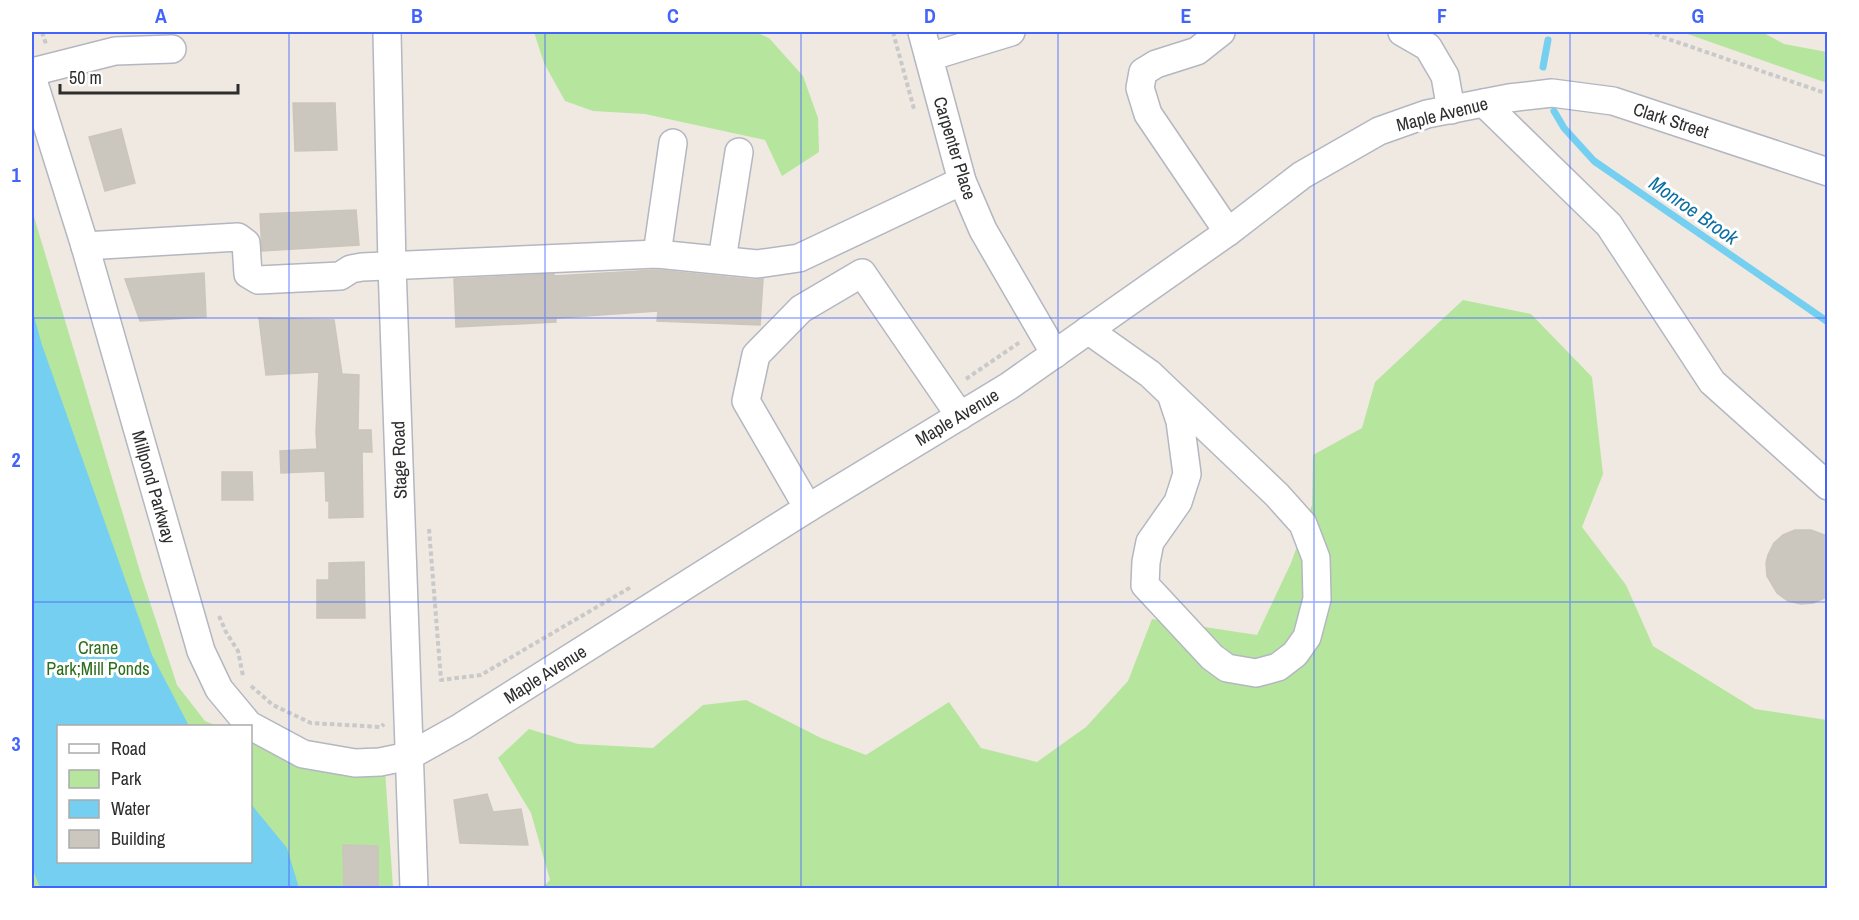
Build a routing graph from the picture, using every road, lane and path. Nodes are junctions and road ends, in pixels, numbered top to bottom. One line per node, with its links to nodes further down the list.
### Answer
1 (42, 32): 11 (path)
2 (387, 32): 24 (street, Stage Road)
3 (893, 32): 15 (path)
4 (922, 32): 10 (street, Carpenter Place)
5 (1011, 32): 10 (street)
6 (1221, 32): 20 (street)
7 (1402, 32): 14 (street)
8 (1648, 32): 12 (path)
9 (172, 49): 11 (street)
10 (929, 57): 19 (street, Carpenter Place)
11 (39, 72): 21 (street, Millpond Parkway)
12 (1827, 94)
13 (1496, 101): 14 (street, Maple Avenue); 18 (street, Clark Street); 31 (street)
14 (1451, 110): 20 (street, Maple Avenue)
15 (917, 118)
16 (673, 143): 22 (street)
17 (739, 152): 23 (street)
18 (1827, 172)
19 (962, 181): 23 (street); 27 (street, Carpenter Place)
20 (1228, 232): 25 (street, Maple Avenue)
21 (85, 246): 24 (street); 39 (street, Millpond Parkway)
22 (657, 254): 23 (street); 24 (street)
23 (722, 261)
24 (392, 266): 41 (street, Stage Road)
25 (1089, 330): 27 (street, Maple Avenue); 29 (street)
26 (1015, 332): 28 (path)
27 (1055, 354): 30 (street, Maple Avenue)
28 (945, 394): 30 (street); 32 (street)
29 (1171, 394): 29 (street)
30 (960, 416): 32 (street, Maple Avenue)
31 (1827, 486)
32 (808, 507): 41 (street, Maple Avenue)
33 (429, 528): 34 (path)
34 (635, 585)
35 (218, 611): 36 (path)
36 (243, 678)
37 (251, 685): 38 (path)
38 (386, 723)
39 (249, 725)
40 (252, 727): 41 (street, Millpond Parkway)
41 (409, 756): 42 (street, Stage Road)
42 (414, 888)

